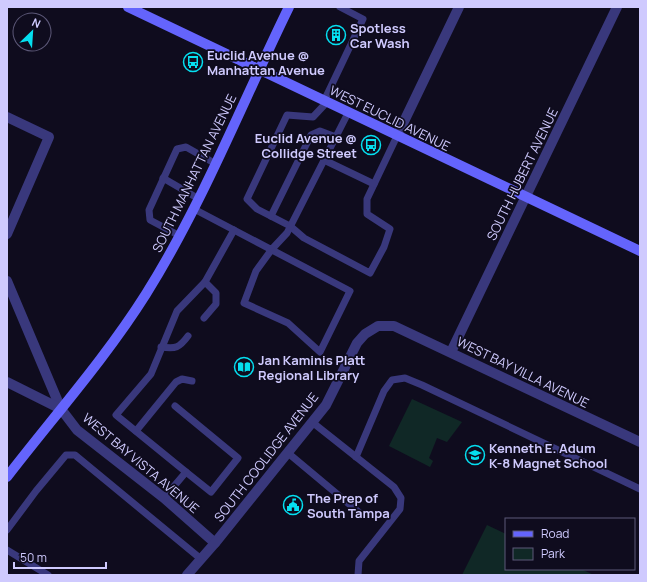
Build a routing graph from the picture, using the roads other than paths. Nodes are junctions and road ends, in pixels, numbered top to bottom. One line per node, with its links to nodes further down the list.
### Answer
1 (128, 7): 6 (street, WEST EUCLID AVENUE)
2 (289, 7): 6 (street, SOUTH MANHATTAN AVENUE)
3 (340, 7): 7 (lane)
4 (459, 7): 10 (street)
5 (617, 7): 16 (street, SOUTH HUBERT AVENUE)
6 (259, 70): 7 (street, WEST EUCLID AVENUE); 13 (street, SOUTH MANHATTAN AVENUE)
7 (325, 102): 8 (street, WEST EUCLID AVENUE); 19 (lane)
8 (348, 113): 10 (street, WEST EUCLID AVENUE); 11 (lane)
9 (7, 117): 22 (street)
10 (397, 136): 15 (lane); 16 (street, WEST EUCLID AVENUE)
11 (336, 137): 12 (lane); 19 (lane)
12 (324, 160): 15 (lane); 20 (lane)
13 (216, 164): 14 (lane); 17 (street, SOUTH MANHATTAN AVENUE)
14 (163, 178): 17 (lane); 23 (lane)
15 (374, 184): 20 (lane)
16 (525, 196): 25 (street, WEST EUCLID AVENUE); 32 (street, SOUTH HUBERT AVENUE)
17 (199, 199): 18 (street, SOUTH MANHATTAN AVENUE)
18 (194, 209): 21 (lane); 23 (street, SOUTH MANHATTAN AVENUE)
19 (271, 216): 20 (lane)
20 (290, 226): 24 (lane)
21 (234, 230): 24 (lane); 27 (lane)
22 (7, 234)
23 (180, 236): 36 (street, SOUTH MANHATTAN AVENUE)
24 (272, 249): 24 (lane)
25 (640, 251)
26 (7, 281): 36 (street)
27 (205, 282): 28 (lane); 31 (lane)
28 (204, 318)
29 (394, 326): 32 (street, WEST BAY VILLA AVENUE); 37 (street, SOUTH COOLIDGE AVENUE)
30 (188, 336): 31 (lane)
31 (161, 347): 38 (lane)
32 (451, 352): 39 (street, WEST BAY VILLA AVENUE)
33 (192, 381): 38 (lane)
34 (7, 382): 36 (street, WEST BAY VISTA AVENUE)
35 (174, 406): 42 (lane)
36 (61, 409): 43 (street, SOUTH MANHATTAN AVENUE); 45 (street, WEST BAY VISTA AVENUE)
37 (312, 422): 40 (street, SOUTH COOLIDGE AVENUE); 41 (lane)
38 (136, 431): 42 (lane)
39 (640, 442)
40 (288, 453): 46 (lane); 48 (street, SOUTH COOLIDGE AVENUE)
41 (356, 457): 44 (lane); 53 (lane)
42 (186, 472): 45 (lane)
43 (7, 477)
44 (640, 489)
45 (164, 498): 48 (street, WEST BAY VISTA AVENUE)
46 (361, 514)
47 (7, 530): 50 (lane)
48 (215, 543): 50 (street, SOUTH COOLIDGE AVENUE)
49 (7, 550): 51 (lane)
50 (201, 559): 52 (street, SOUTH COOLIDGE AVENUE)
51 (48, 575)
52 (187, 575)
53 (358, 575)

